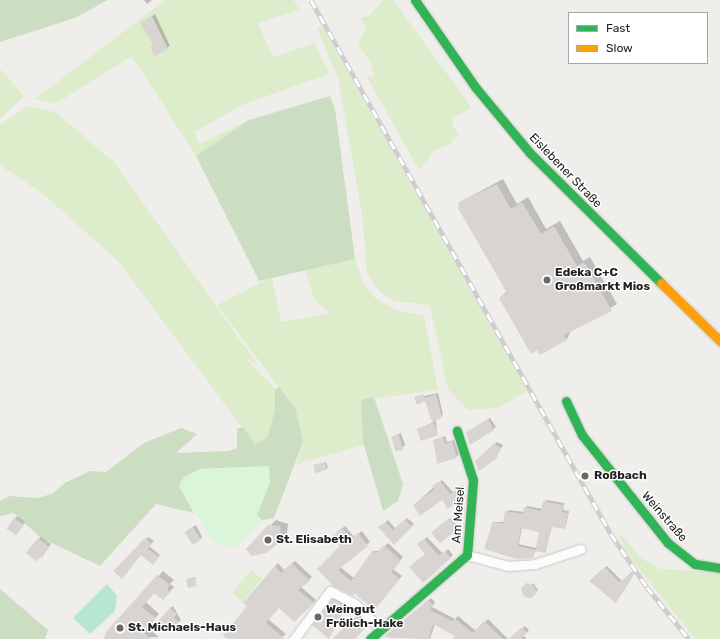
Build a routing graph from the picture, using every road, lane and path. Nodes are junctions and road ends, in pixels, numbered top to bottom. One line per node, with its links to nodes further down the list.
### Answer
1 (415, 0): 2 (street, Eislebener Straße)
2 (720, 341)
3 (566, 401): 7 (street, Weinstraße)
4 (457, 431): 6 (street, Am Meisel)
5 (581, 549): 6 (street, Am Meisel)
6 (467, 555): 8 (street, Am Meisel)
7 (720, 568)
8 (382, 630): 9 (street); 10 (street, Am Meisel)
9 (294, 639)
10 (370, 639)

